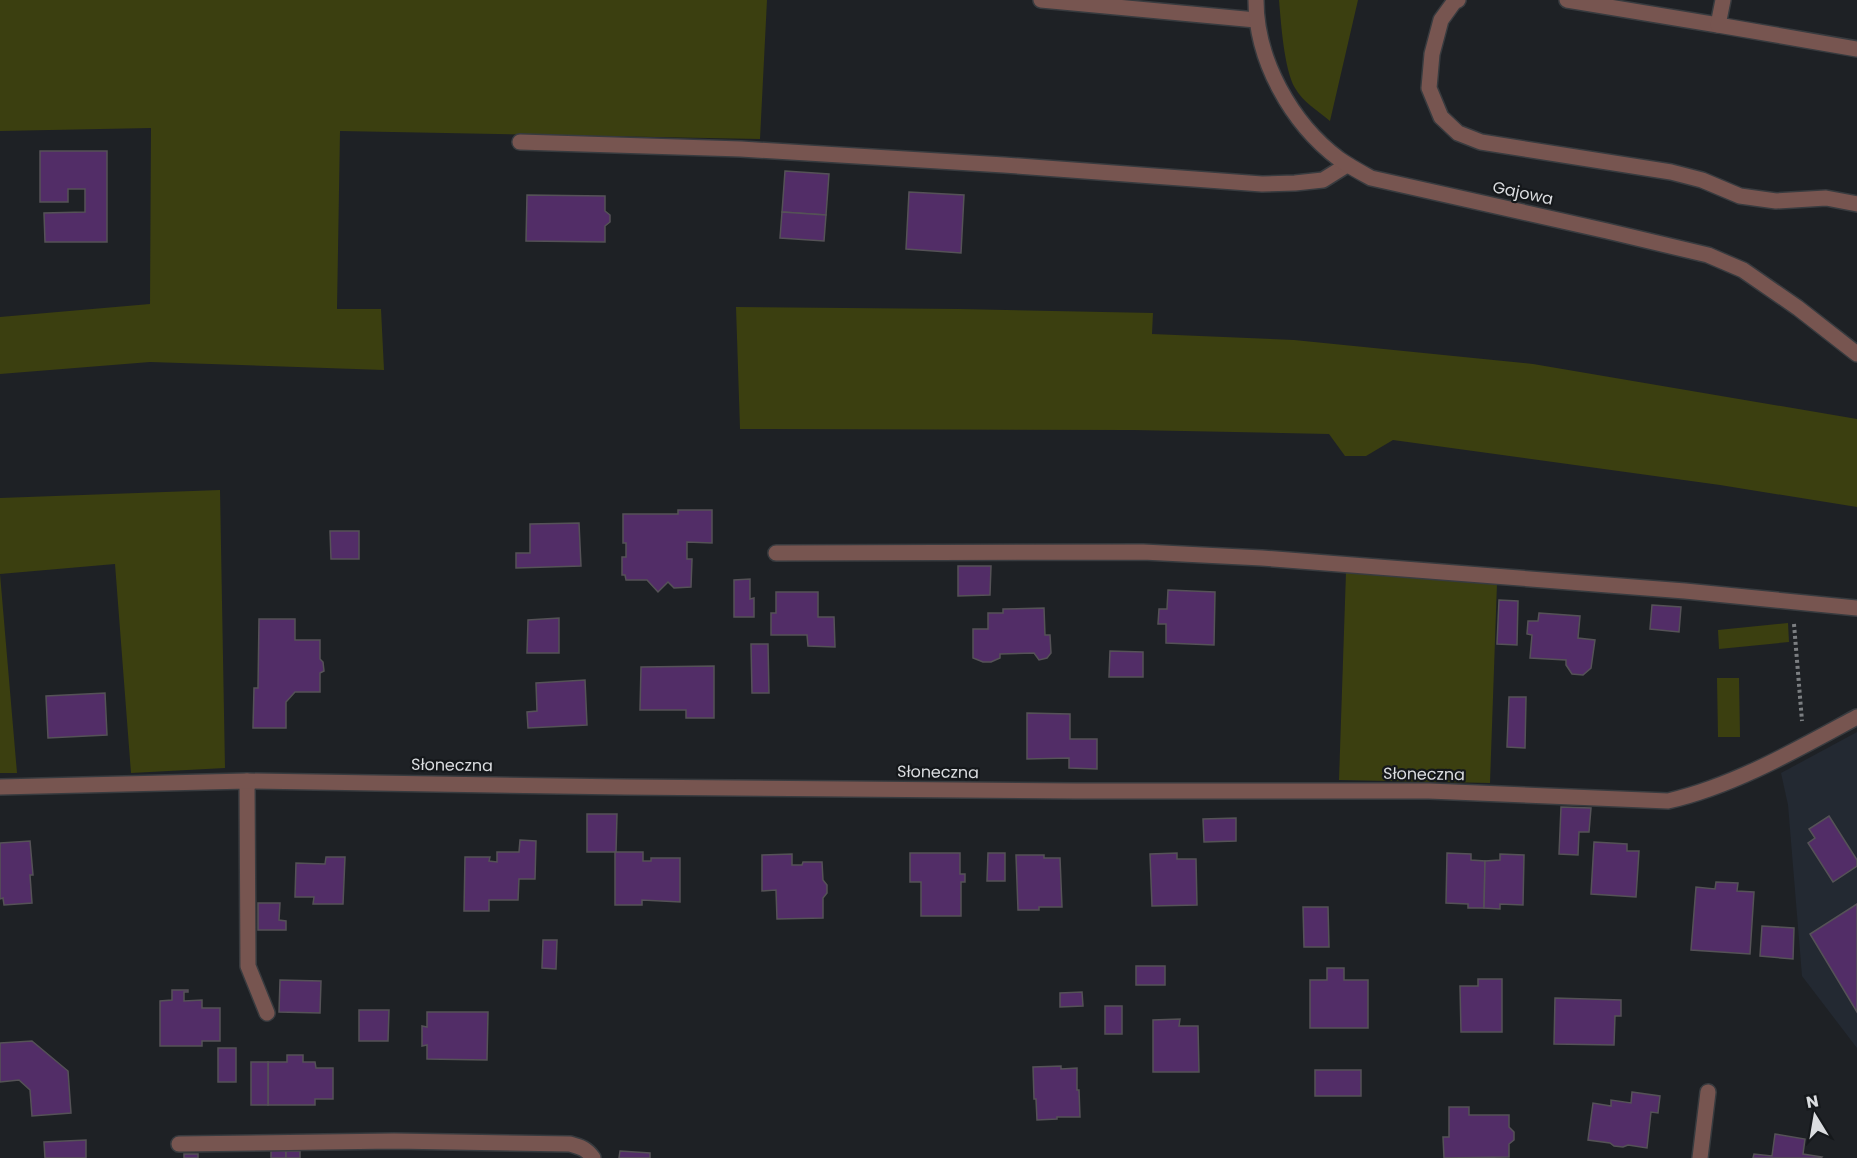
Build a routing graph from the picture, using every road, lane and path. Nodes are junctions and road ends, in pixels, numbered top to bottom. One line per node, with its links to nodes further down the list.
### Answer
1 (1041, 0): 6 (street)
2 (1256, 0): 6 (street, Gajowa)
3 (1458, 0): 11 (street)
4 (1567, 0): 7 (street)
5 (1723, 0): 7 (street)
6 (1256, 20): 10 (street, Gajowa)
7 (1718, 25): 8 (street)
8 (1857, 49)
9 (520, 142): 10 (street)
10 (1347, 165): 12 (street, Gajowa)
11 (1857, 204)
12 (1857, 354)
13 (776, 553): 14 (street)
14 (1792, 601): 15 (street); 17 (path)
15 (1857, 608)
16 (1857, 717): 17 (street, Słoneczna)
17 (1804, 745): 18 (street, Słoneczna)
18 (247, 781): 19 (street, Słoneczna); 20 (street)
19 (0, 787)
20 (267, 1013)
21 (1708, 1092): 24 (street)
22 (179, 1143): 23 (street)
23 (591, 1155)
24 (1700, 1158)

